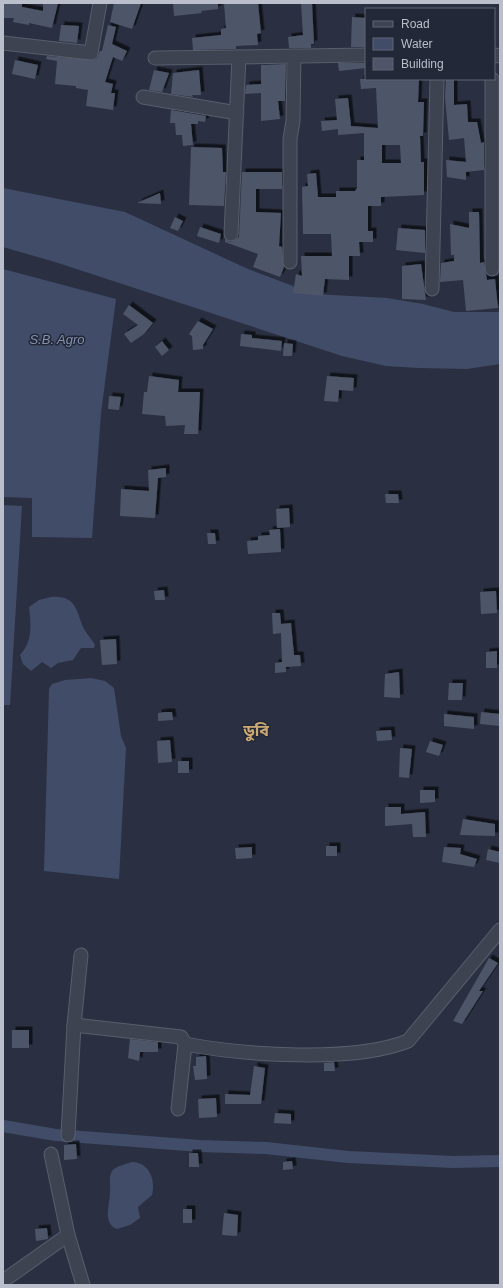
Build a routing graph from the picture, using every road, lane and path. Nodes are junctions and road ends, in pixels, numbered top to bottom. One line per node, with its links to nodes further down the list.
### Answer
1 (100, 3): 2 (street)
2 (3, 43)
3 (365, 55): 4 (street)
4 (294, 56): 5 (street); 12 (street)
5 (239, 57): 6 (street); 10 (street)
6 (155, 58)
7 (437, 80): 14 (street)
8 (492, 80): 13 (street)
9 (143, 97): 10 (street)
10 (237, 113): 11 (street)
11 (231, 234)
12 (290, 262)
13 (492, 269)
14 (432, 289)
15 (500, 930): 18 (street)
16 (81, 956): 17 (street)
17 (74, 1025): 18 (street); 20 (street)
18 (185, 1044): 19 (street)
19 (178, 1108)
20 (68, 1136)
21 (51, 1154): 22 (street)
22 (68, 1235): 23 (street); 24 (street)
23 (3, 1282)
24 (83, 1285)

